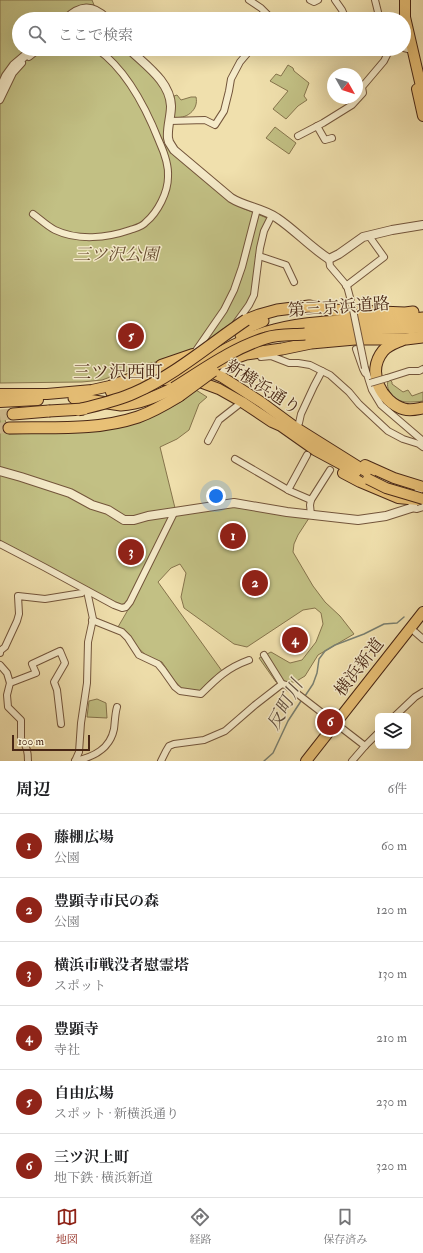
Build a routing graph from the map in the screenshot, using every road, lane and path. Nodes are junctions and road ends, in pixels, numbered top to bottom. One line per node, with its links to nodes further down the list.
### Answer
1 (249, 0): 10 (street)
2 (310, 0): 3 (street)
3 (318, 0)
4 (335, 0): 11 (street)
5 (375, 0): 12 (street)
6 (398, 0): 7 (main road)
7 (404, 7)
8 (75, 12): 9 (street)
9 (99, 12)
10 (264, 12)
11 (343, 12)
12 (378, 12)
13 (25, 56): 21 (street)
14 (31, 56): 23 (street)
15 (105, 56): 30 (street)
16 (135, 56): 25 (street)
17 (246, 56): 25 (street)
18 (387, 56): 26 (street)
19 (410, 56): 22 (main road)
20 (410, 56): 24 (main road)
21 (0, 90)
22 (423, 95)
23 (0, 100)
24 (423, 116)
25 (170, 121): 29 (street)
26 (317, 126): 27 (street); 28 (street)
27 (298, 136)
28 (332, 138)
29 (257, 209): 31 (street); 48 (street)
30 (33, 214)
31 (272, 215): 34 (street); 35 (street)
32 (423, 226): 33 (street)
33 (369, 236): 35 (street); 37 (street)
34 (259, 256): 36 (street); 48 (street)
35 (329, 259): 37 (street)
36 (294, 282)
37 (346, 286): 52 (street, bridge)
38 (330, 310): 42 (highway); 44 (highway); 65 (highway, bridge)
39 (423, 312): 42 (highway)
40 (423, 318): 42 (highway, 第三京浜道路)
41 (364, 321): 42 (highway, 第三京浜道路); 44 (highway); 54 (highway, 第三京浜道路)
42 (405, 325): 43 (highway, 第三京浜道路); 45 (highway, 第三京浜道路); 46 (highway); 49 (highway); 64 (highway)
43 (423, 327)
44 (241, 334): 48 (highway)
45 (305, 334): 54 (highway, 第三京浜道路, bridge); 57 (highway, bridge)
46 (423, 337)
47 (356, 349): 52 (street)
48 (193, 354): 53 (main road); 54 (street)
49 (232, 359): 51 (street); 54 (highway); 55 (street)
50 (423, 369): 56 (street, bridge)
51 (322, 371): 68 (street); 71 (street)
52 (365, 371): 56 (street)
53 (147, 373): 54 (main road, 新横浜通り); 58 (main road, 新横浜通り)
54 (194, 373): 55 (main road, 新横浜通り); 57 (highway, bridge); 59 (main road, 新横浜通り); 61 (main road, 新横浜通り); 65 (highway, bridge)
55 (220, 376): 62 (main road, 新横浜通り)
56 (370, 383): 70 (street)
57 (176, 392): 59 (highway); 63 (highway)
58 (0, 394)
59 (74, 398): 60 (main road, 新横浜通り)
60 (0, 402)
61 (242, 402): 67 (main road, 新横浜通り); 69 (street)
62 (261, 402): 68 (main road); 76 (main road, 新横浜通り)
63 (154, 404)
64 (423, 408)
65 (78, 410): 66 (highway, bridge)
66 (13, 414)
67 (272, 422): 76 (main road, 新横浜通り); 78 (main road)
68 (299, 423): 78 (main road)
69 (208, 440)
70 (423, 441)
71 (423, 447)
72 (307, 455): 77 (street)
73 (234, 459): 77 (street)
74 (330, 470): 79 (street)
75 (0, 471): 80 (street)
76 (369, 476): 78 (main road, 新横浜通り, bridge)
77 (288, 490): 79 (street)
78 (420, 498): 81 (street)
79 (311, 500): 81 (street)
80 (174, 513): 81 (street); 83 (street)
81 (311, 515)
82 (0, 544): 83 (street)
83 (86, 590): 85 (street); 89 (street)
84 (423, 612): 99 (main road, 横浜新道)
85 (92, 620): 91 (street); 103 (street)
86 (423, 621): 87 (main road, 横浜新道)
87 (415, 632): 88 (street); 99 (main road, 横浜新道)
88 (423, 639)
89 (0, 653)
90 (264, 654): 94 (street)
91 (248, 660)
92 (0, 665): 93 (street)
93 (10, 683): 98 (street); 102 (street)
94 (282, 684): 99 (street); 104 (street)
95 (423, 692): 97 (street)
96 (117, 707): 103 (street)
97 (398, 713)
98 (61, 724)
99 (337, 725): 101 (street); 105 (main road, 横浜新道); 106 (main road, 横浜新道)
100 (375, 736): 101 (street)
101 (365, 746): 107 (street)
102 (28, 761)
103 (75, 761)
104 (161, 761)
105 (306, 761)
106 (311, 761)
107 (352, 761)

